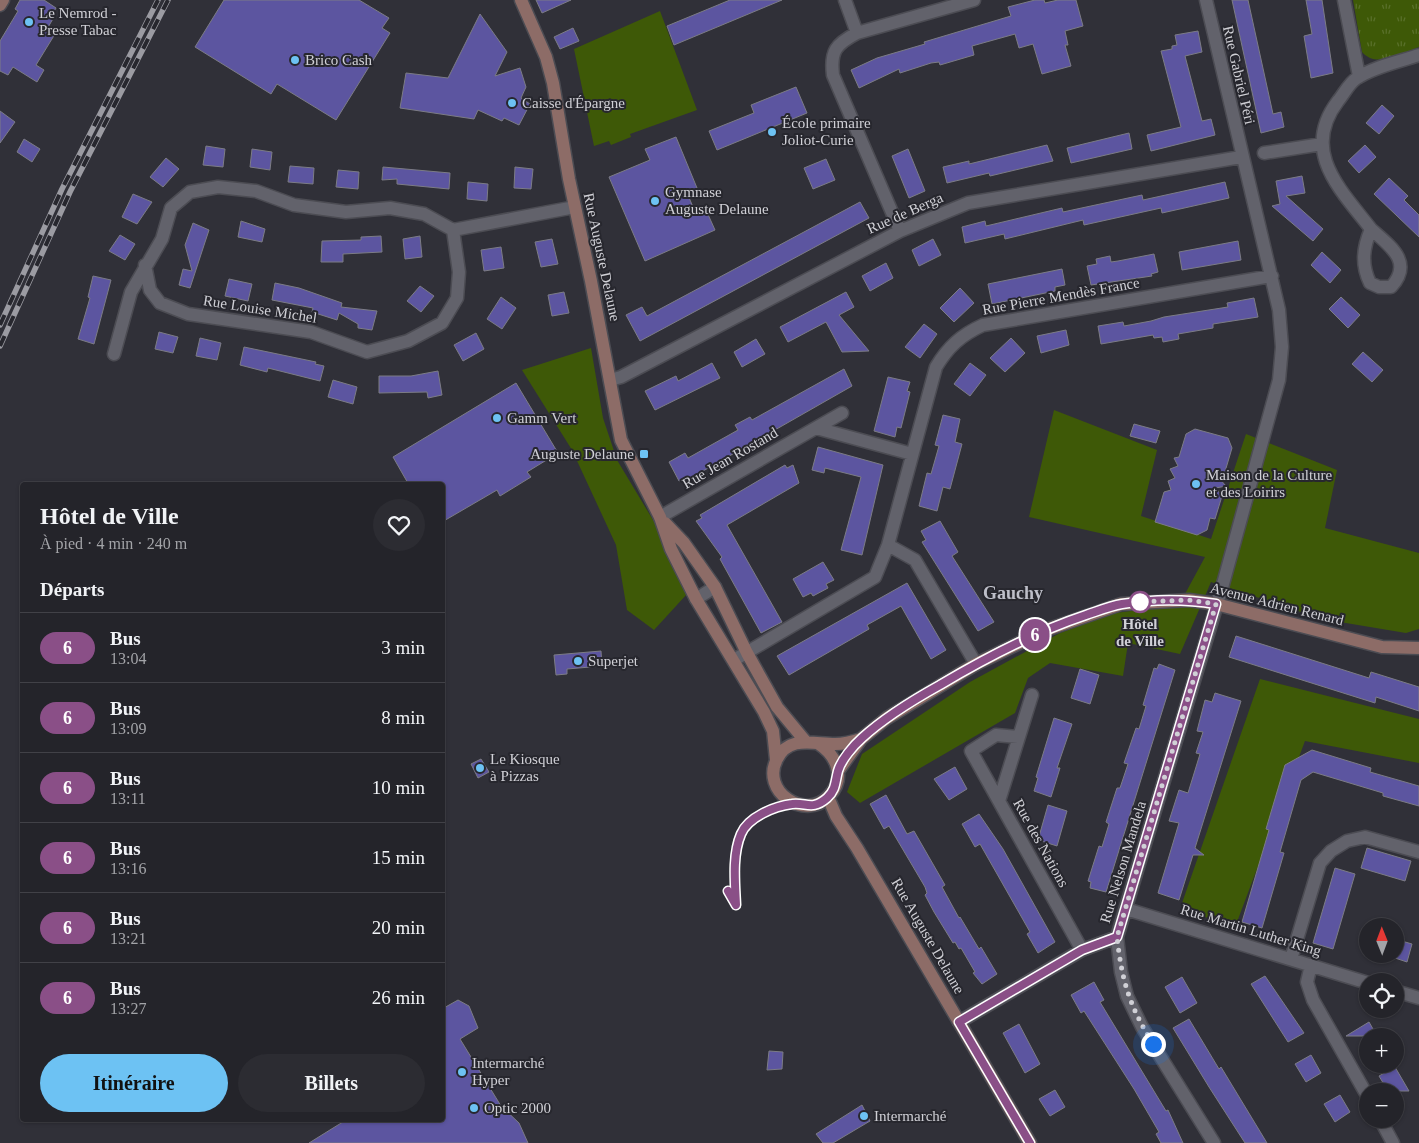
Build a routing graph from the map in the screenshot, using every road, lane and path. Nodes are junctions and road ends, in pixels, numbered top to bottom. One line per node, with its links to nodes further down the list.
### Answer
1 (3, 0): 7 (street)
2 (521, 0): 14 (street, Rue Auguste Delaune)
3 (845, 0): 8 (street)
4 (974, 0): 8 (street)
5 (1206, 0): 13 (street, Rue Gabriel Péri)
6 (1344, 0): 10 (street)
7 (0, 5)
8 (857, 34): 17 (street)
9 (1419, 55): 10 (street)
10 (1359, 76): 11 (street)
11 (1322, 144): 12 (street); 15 (street)
12 (1264, 153)
13 (1241, 157): 17 (street, Rue de Berga); 19 (street, Rue Gabriel Péri)
14 (575, 207): 16 (street); 21 (street, Rue Auguste Delaune)
15 (1371, 229)
16 (453, 230): 18 (street); 18 (street, Rue Louise Michel)
17 (900, 231): 21 (street, Rue de Berga)
18 (144, 265): 20 (street)
19 (1272, 276): 24 (street, Rue Pierre Mendès France); 29 (street, Rue Nelson Mandela)
20 (114, 354)
21 (610, 380): 25 (street, Rue Auguste Delaune)
22 (842, 413): 23 (street, Rue Jean Rostand)
23 (816, 428): 24 (street); 25 (street, Rue Jean Rostand)
24 (912, 454): 26 (street, Rue Pierre Mendès France)
25 (660, 517): 27 (street, Rue Auguste Delaune); 28 (street, Rue Auguste Delaune)
26 (888, 545): 31 (street, Rue Pierre Mendès France); 33 (street)
27 (715, 587): 28 (street); 31 (street, Rue Auguste Delaune)
28 (696, 599): 32 (street, Rue Auguste Delaune)
29 (1216, 604): 30 (street, Avenue Adrien Renard); 33 (street, Avenue Adrien Renard); 43 (street, Rue Nelson Mandela)
30 (1419, 648)
31 (747, 652): 32 (street, Rue Pierre Mendès France); 37 (street, Rue Auguste Delaune)
32 (734, 660): 38 (street, Rue Auguste Delaune)
33 (976, 664): 36 (street, Avenue Adrien Renard)
34 (1032, 695): 35 (street)
35 (1018, 737): 41 (street); 41 (street, Rue des Nations)
36 (861, 739): 37 (street, Avenue Adrien Renard); 39 (street, Avenue Adrien Renard)
37 (813, 743): 38 (street); 39 (street)
38 (776, 760): 40 (street)
39 (838, 770): 40 (street)
40 (828, 797): 51 (street, Rue Auguste Delaune)
41 (1000, 801): 45 (street, Rue des Nations)
42 (1419, 852): 46 (street)
43 (1126, 909): 44 (street, Rue Nelson Mandela); 46 (street, Rue Martin Luther King)
44 (1117, 937): 45 (street); 55 (street, Rue Nelson Mandela)
45 (1082, 950): 51 (street)
46 (1291, 959): 47 (street, Rue Martin Luther King)
47 (1311, 965): 48 (street, Rue Martin Luther King); 52 (street)
48 (1359, 980)
49 (1404, 994): 50 (street)
50 (1419, 998)
51 (959, 1022): 54 (street, Rue Auguste Delaune)
52 (1360, 1083)
53 (1385, 1128): 56 (street)
54 (1030, 1143)
55 (1214, 1143)
56 (1393, 1143)

